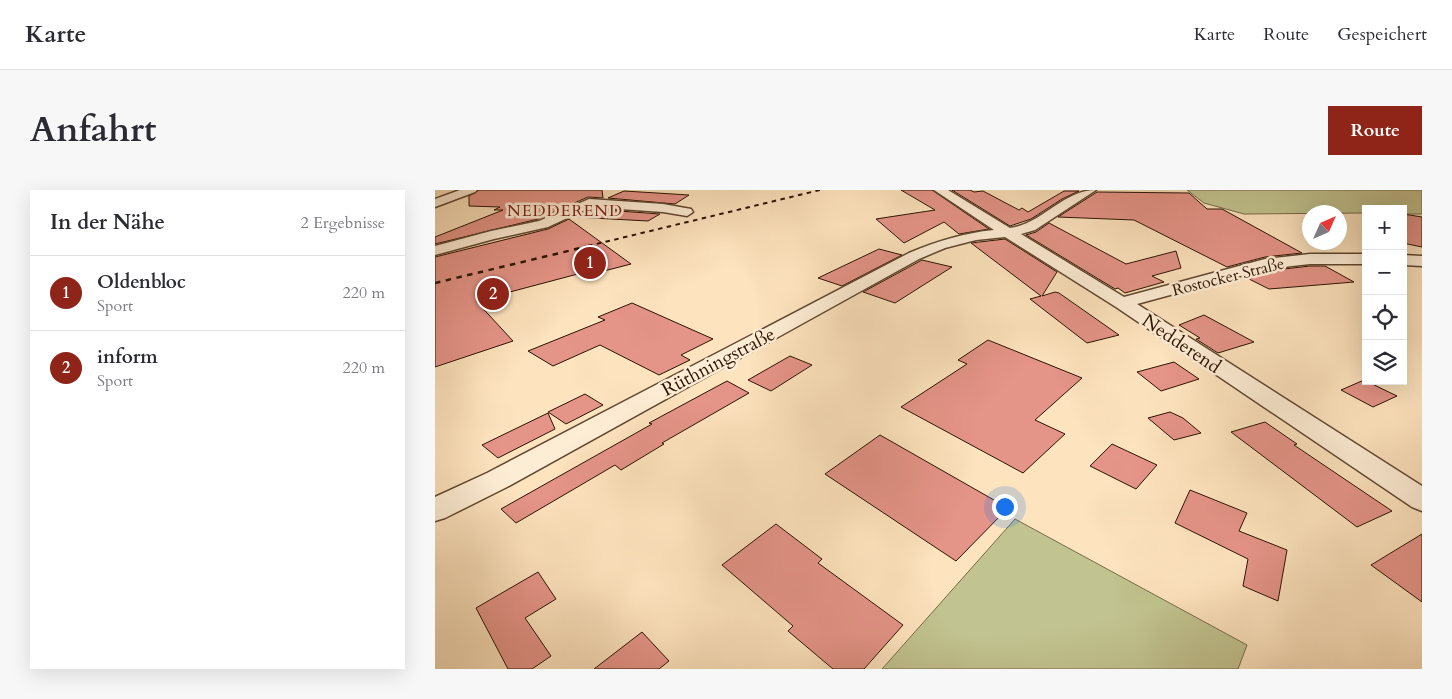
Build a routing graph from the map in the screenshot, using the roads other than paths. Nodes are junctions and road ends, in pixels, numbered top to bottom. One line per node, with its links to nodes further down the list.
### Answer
1 (471, 190): 4 (street)
2 (940, 190): 6 (street, Nedderend)
3 (1091, 190): 6 (street, Rüthningstraße)
4 (435, 203)
5 (687, 212): 7 (street)
6 (1007, 232): 11 (street, Nedderend); 13 (street, Rüthningstraße)
7 (435, 251)
8 (1362, 259): 11 (street, Rostocker Straße)
9 (1407, 260): 10 (street)
10 (1422, 261)
11 (1123, 303): 12 (street, Nedderend)
12 (1422, 500)
13 (435, 510)

